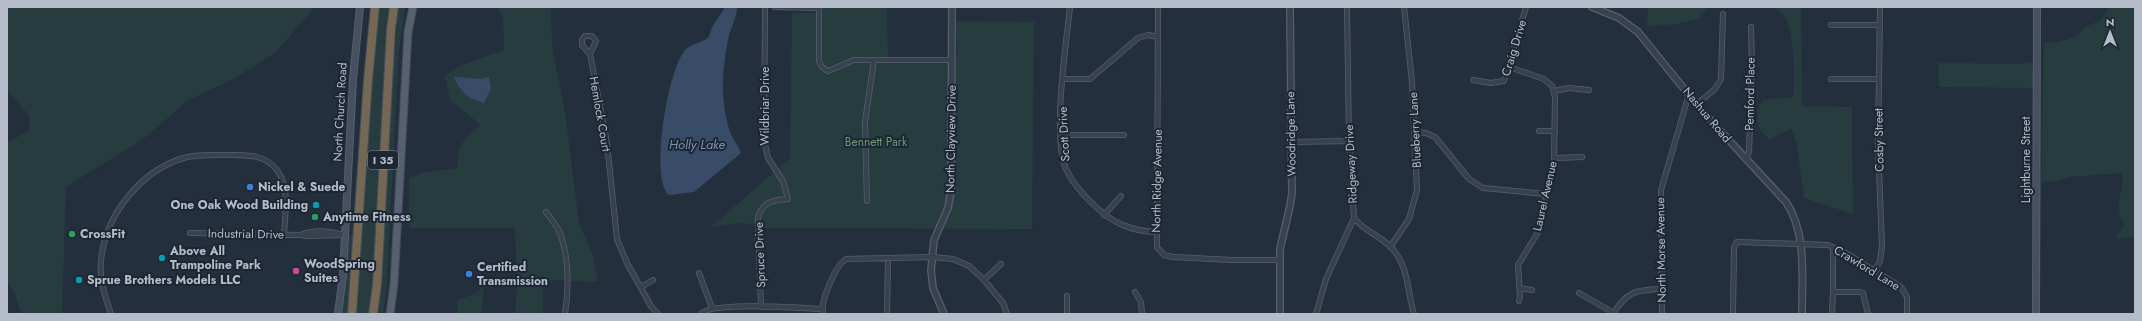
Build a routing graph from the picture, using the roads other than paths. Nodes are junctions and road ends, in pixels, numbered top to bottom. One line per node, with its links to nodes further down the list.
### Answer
1 (360, 7): 55 (main road, North Church Road)
2 (375, 7): 82 (highway, I 35)
3 (394, 7): 83 (highway, I 35)
4 (412, 7): 84 (main road)
5 (765, 7): 47 (street, Wildbriar Drive)
6 (775, 7): 7 (street)
7 (819, 7): 24 (street)
8 (952, 7): 25 (street, North Clayview Drive)
9 (1070, 7): 27 (street, Scott Drive)
10 (1158, 7): 22 (street, North Ridge Avenue)
11 (1290, 7): 41 (street, Woodridge Lane)
12 (1347, 7): 40 (street, Ridgeway Drive)
13 (1404, 7): 37 (street, Blueberry Lane)
14 (1526, 7): 26 (street, Craig Drive)
15 (1592, 7): 33 (street, Nashua Road)
16 (1880, 7): 20 (street, Cosby Street)
17 (2038, 7): 102 (main road, Lightburne Street)
18 (1723, 14): 34 (street)
19 (1830, 25): 20 (street)
20 (1880, 25): 29 (street, Cosby Street)
21 (1751, 27): 44 (street, Pemford Place)
22 (1158, 37): 27 (street); 52 (street, North Ridge Avenue)
23 (590, 54): 67 (street, Hemlock Court)
24 (874, 60): 25 (street); 48 (street)
25 (952, 60): 59 (street, North Clayview Drive)
26 (1509, 67): 30 (street, Craig Drive); 32 (street)
27 (1064, 79): 38 (street, Scott Drive)
28 (1831, 79): 29 (street)
29 (1879, 79): 63 (street, Cosby Street)
30 (1473, 80)
31 (1589, 90): 32 (street)
32 (1554, 91): 36 (street, Laurel Avenue)
33 (1689, 94): 34 (street, Nashua Road); 69 (street, North Morse Avenue)
34 (1697, 104): 44 (street, Nashua Road)
35 (1538, 131): 36 (street)
36 (1555, 131): 43 (street, Laurel Avenue)
37 (1414, 132): 45 (street); 57 (street, Blueberry Lane)
38 (1061, 135): 39 (street); 50 (street, Scott Drive)
39 (1124, 135)
40 (1349, 141): 41 (street); 51 (street, Ridgeway Drive)
41 (1291, 142): 61 (street, Woodridge Lane)
42 (1582, 157): 43 (street)
43 (1555, 158): 45 (street, Laurel Avenue)
44 (1746, 160): 56 (street, Nashua Road)
45 (1546, 194): 68 (street, Laurel Avenue)
46 (1121, 196): 50 (street)
47 (788, 199): 76 (street, Spruce Drive)
48 (867, 201)
49 (546, 212): 85 (street)
50 (1104, 215): 52 (street, Scott Drive)
51 (1354, 218): 57 (street); 94 (street, Ridgeway Drive)
52 (1156, 232): 61 (street, North Ridge Avenue)
53 (190, 233): 54 (street, Industrial Drive)
54 (284, 235): 55 (street, Industrial Drive); 80 (street)
55 (345, 235): 81 (main road, North Church Road)
56 (1800, 243): 58 (street, Crawford Lane); 97 (street, Crawford Lane); 98 (street, Nashua Road)
57 (1390, 247): 95 (street)
58 (1833, 247): 63 (street, Crawford Lane); 72 (street)
59 (933, 257): 60 (street); 66 (street); 89 (street, North Clayview Drive)
60 (888, 258): 78 (street); 88 (street)
61 (1279, 260): 93 (street)
62 (1001, 264): 66 (street)
63 (1874, 271): 101 (street, Crawford Lane)
64 (699, 273): 77 (street)
65 (653, 280): 67 (street)
66 (984, 280): 90 (street)
67 (641, 287): 86 (street, Hemlock Court)
68 (1520, 288): 70 (street); 75 (street, Laurel Avenue)
69 (1661, 289): 79 (street); 96 (street, North Morse Avenue)
70 (1532, 290)
71 (1136, 292): 92 (street)
72 (1833, 292): 99 (street); 100 (street)
73 (1579, 293): 79 (street)
74 (1067, 296): 91 (street)
75 (1519, 301)
76 (761, 307): 77 (street); 78 (street)
77 (712, 308): 87 (street)
78 (822, 312)
79 (1614, 313)
80 (111, 314)
81 (338, 314)
82 (352, 314)
83 (373, 314)
84 (390, 314)
85 (565, 314)
86 (658, 314)
87 (701, 314)
88 (887, 314)
89 (944, 314)
90 (1007, 314)
91 (1067, 314)
92 (1142, 314)
93 (1280, 314)
94 (1316, 314)
95 (1414, 314)
96 (1662, 314)
97 (1733, 314)
98 (1802, 314)
99 (1832, 314)
100 (1868, 314)
101 (1907, 314)
102 (2036, 314)

